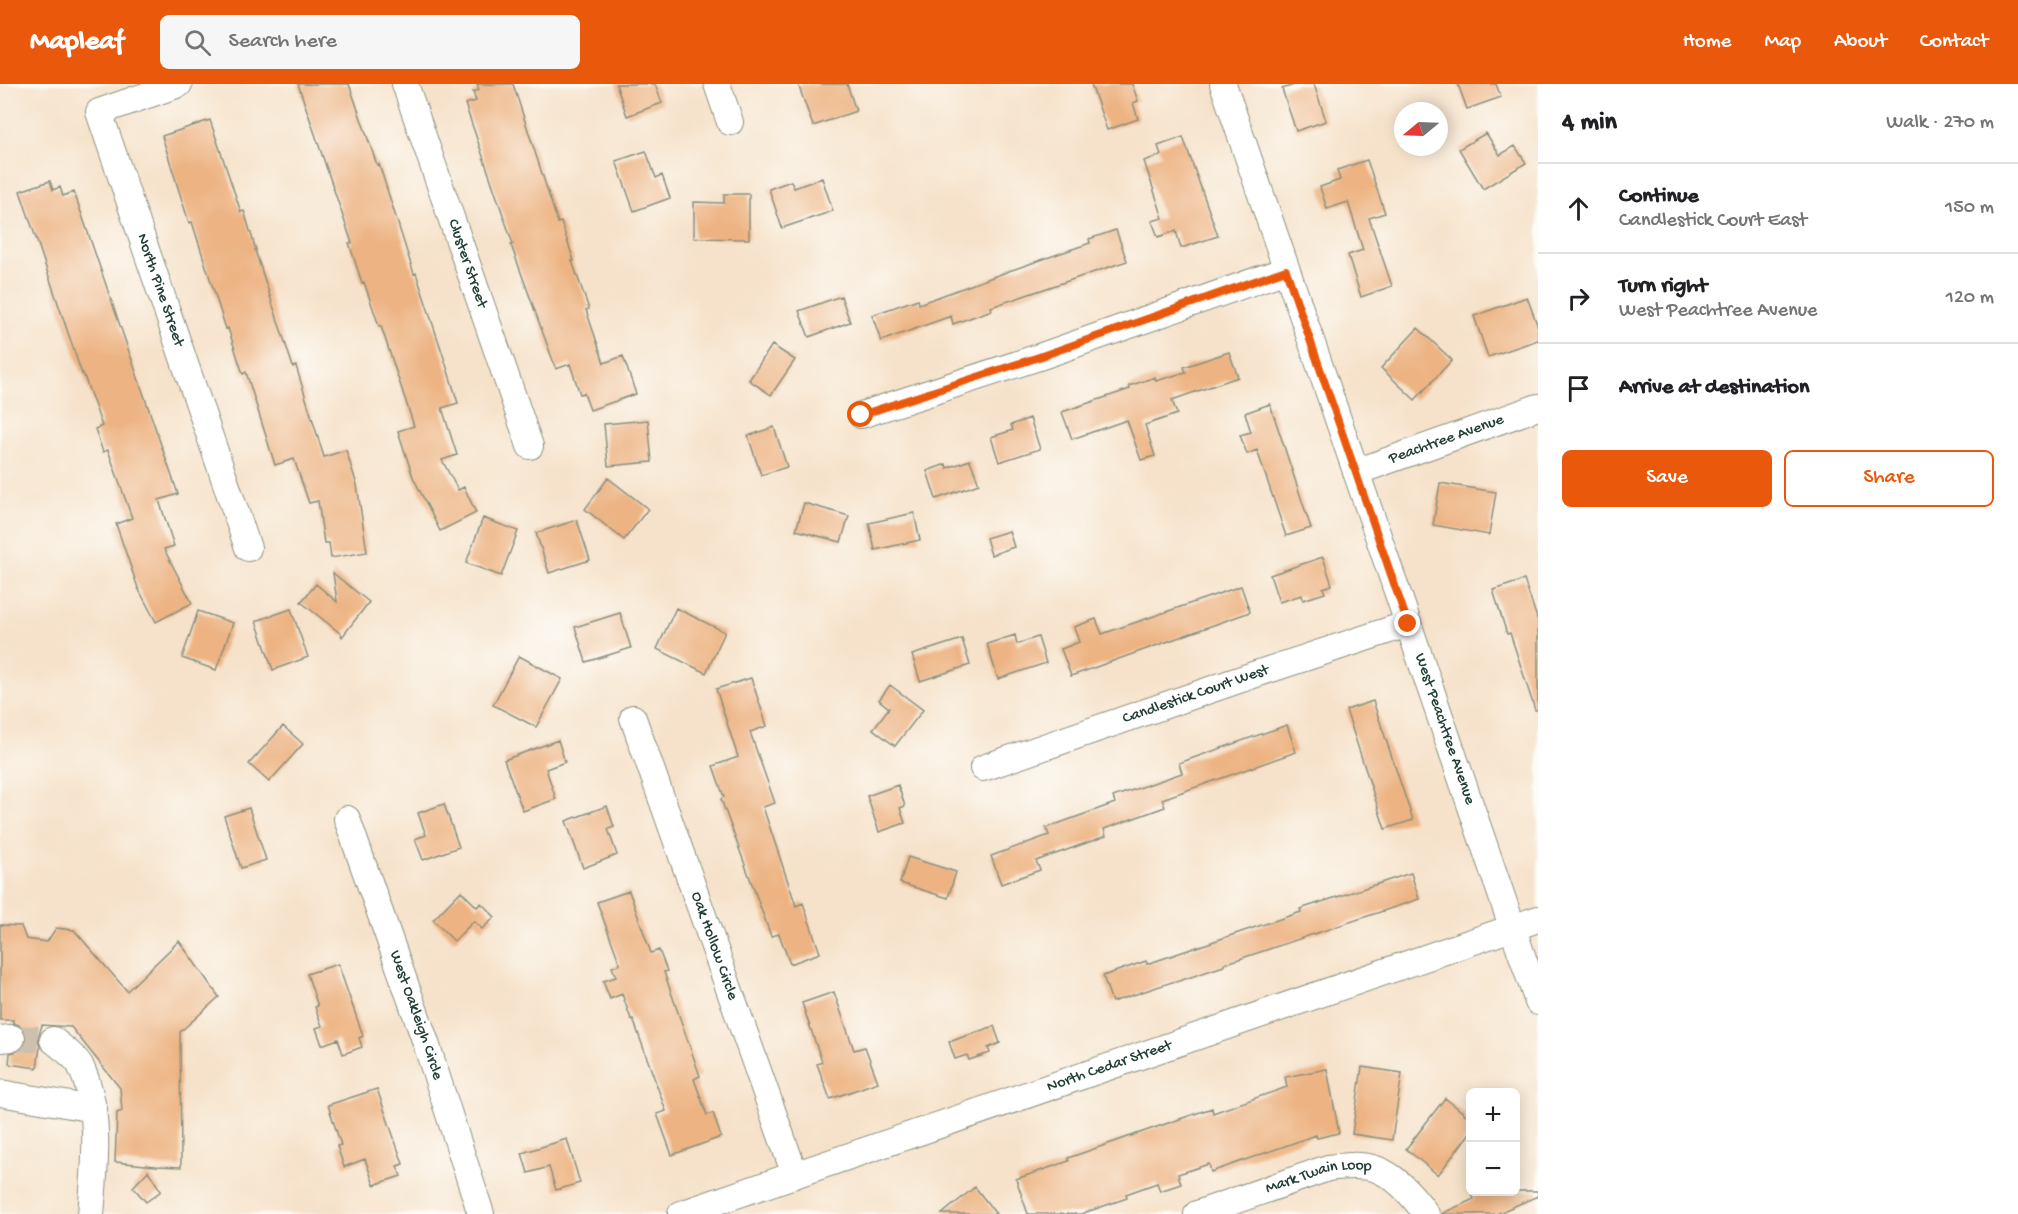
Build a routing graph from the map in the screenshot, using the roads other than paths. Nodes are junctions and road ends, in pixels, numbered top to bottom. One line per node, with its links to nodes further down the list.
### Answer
1 (179, 84): 11 (street, North Pine Street)
2 (405, 84): 9 (street, Cluster Street)
3 (717, 84): 5 (street)
4 (1223, 84): 6 (street, West Peachtree Avenue)
5 (730, 122)
6 (1286, 270): 8 (street); 10 (street, West Peachtree Avenue)
7 (1538, 406): 10 (street, Peachtree Avenue)
8 (861, 415)
9 (530, 446)
10 (1356, 471): 12 (street, West Peachtree Avenue)
11 (248, 548)
12 (1408, 624): 14 (street, Candlestick Court West); 17 (street, West Peachtree Avenue)
13 (633, 718): 22 (street, Oak Hollow Circle)
14 (983, 768)
15 (347, 819): 24 (street, West Oakleigh Circle)
16 (1538, 919): 17 (street, North Cedar Street)
17 (1513, 928): 18 (street, West Peachtree Avenue); 22 (street, North Cedar Street)
18 (1538, 1002)
19 (53, 1040): 21 (street)
20 (0, 1093): 21 (street)
21 (94, 1109): 23 (street)
22 (795, 1174): 25 (street, North Cedar Street)
23 (91, 1214)
24 (481, 1214)
25 (681, 1214)
26 (1197, 1214): 27 (street, Mark Twain Loop)
27 (1426, 1214)

